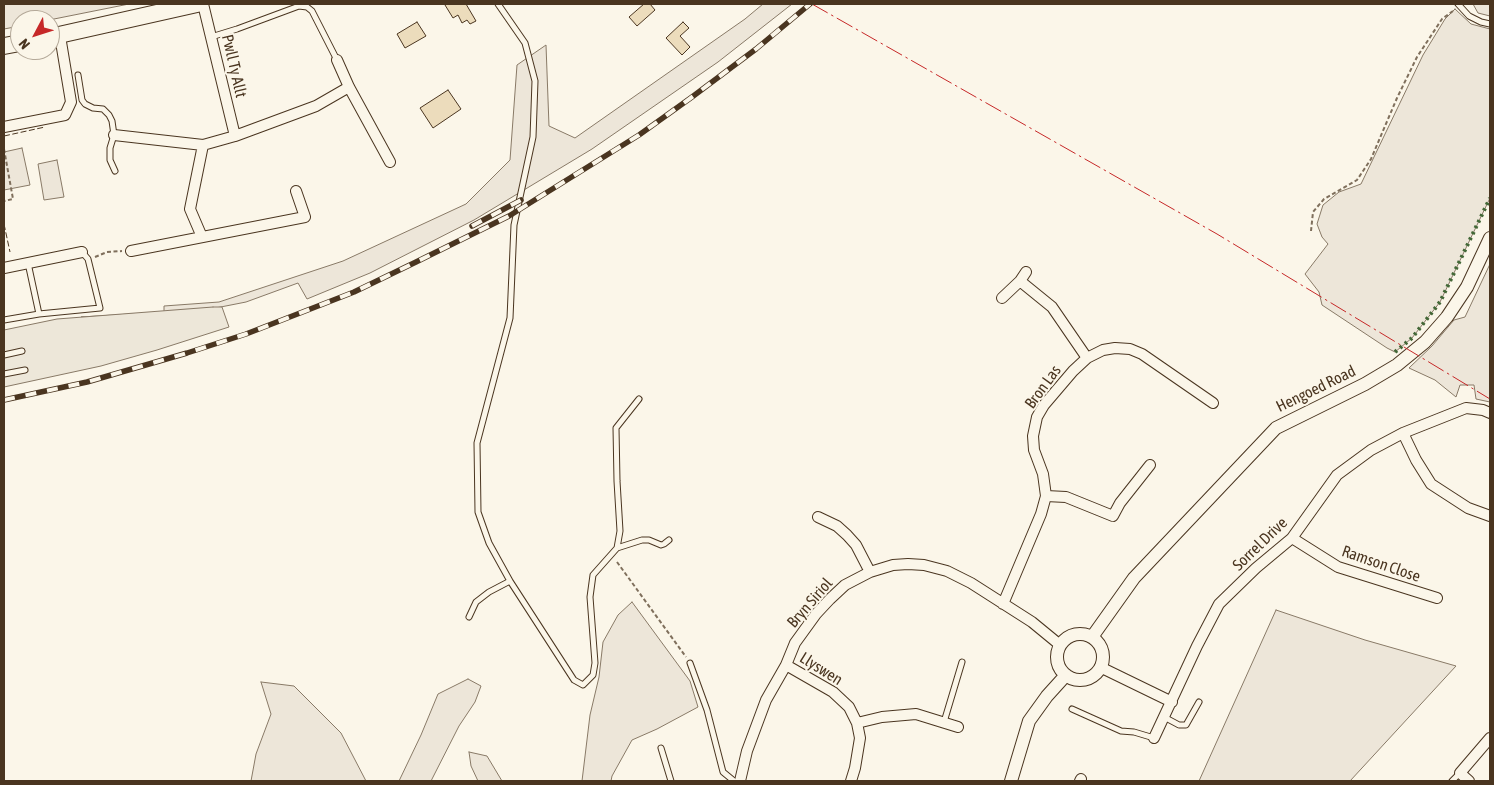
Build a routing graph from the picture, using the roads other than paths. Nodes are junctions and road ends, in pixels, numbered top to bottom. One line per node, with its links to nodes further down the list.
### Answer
1 (197, 4): 6 (main road)
2 (203, 4): 7 (street, Pwll Ty Allt)
3 (498, 4): 47 (lane)
4 (1459, 5): 5 (lane)
5 (1490, 24)
6 (60, 36)
7 (211, 37): 9 (lane); 14 (street, Pwll Ty Allt)
8 (60, 56): 12 (street)
9 (337, 60): 11 (street)
10 (78, 75): 13 (lane)
11 (349, 87): 14 (street); 16 (street)
12 (4, 127)
13 (114, 135): 15 (street); 17 (lane)
14 (235, 136): 15 (street)
15 (202, 145): 19 (street)
16 (390, 162)
17 (115, 171)
18 (296, 190): 19 (street)
19 (202, 237): 21 (street)
20 (1490, 238): 51 (street, Hengoed Road)
21 (131, 251)
22 (82, 252): 23 (street); 28 (lane)
23 (28, 263): 24 (street); 28 (lane)
24 (4, 268)
25 (1026, 272): 26 (street)
26 (1020, 281): 27 (street); 32 (street)
27 (1002, 298)
28 (39, 314): 29 (lane)
29 (4, 320)
30 (22, 351): 31 (lane)
31 (4, 355)
32 (1087, 358): 36 (street, Bron Las); 40 (street, Bron Las)
33 (25, 370): 34 (lane)
34 (4, 374)
35 (639, 399): 45 (lane)
36 (1213, 403)
37 (1490, 413): 38 (street, Sorrel Drive)
38 (1403, 433): 41 (street); 43 (street, Sorrel Drive)
39 (1150, 465): 40 (street)
40 (1046, 496): 49 (street, Bron Las)
41 (1490, 516)
42 (818, 517): 46 (street)
43 (1292, 538): 48 (street, Ramson Close); 58 (street, Sorrel Drive)
44 (669, 540): 45 (lane)
45 (617, 548): 47 (lane)
46 (870, 572): 49 (street, Bryn Siriol); 55 (street, Bryn Siriol)
47 (510, 581): 50 (lane)
48 (1438, 598)
49 (1003, 604): 52 (street, Bryn Siriol)
50 (469, 617)
51 (1092, 637): 52 (street); 56 (street)
52 (1060, 644): 57 (street)
53 (962, 662): 63 (lane)
54 (690, 663): 70 (lane)
55 (786, 665): 62 (street, Llyswen); 71 (street, Bryn Siriol)
56 (1100, 667): 57 (street); 58 (street)
57 (1066, 675): 73 (street)
58 (1172, 702): 61 (street, Sorrel Drive)
59 (1199, 702): 61 (lane)
60 (1072, 709): 65 (lane)
61 (1164, 718): 65 (street, Sorrel Drive)
62 (857, 723): 63 (street); 72 (street, Llyswen)
63 (944, 723): 64 (street)
64 (958, 727)
65 (1154, 738)
66 (1490, 738): 68 (street)
67 (661, 748): 69 (lane)
68 (1460, 773): 74 (lane); 75 (street)
69 (671, 781)
70 (734, 781)
71 (740, 781)
72 (851, 781)
73 (1011, 781)
74 (1452, 781)
75 (1469, 781)

